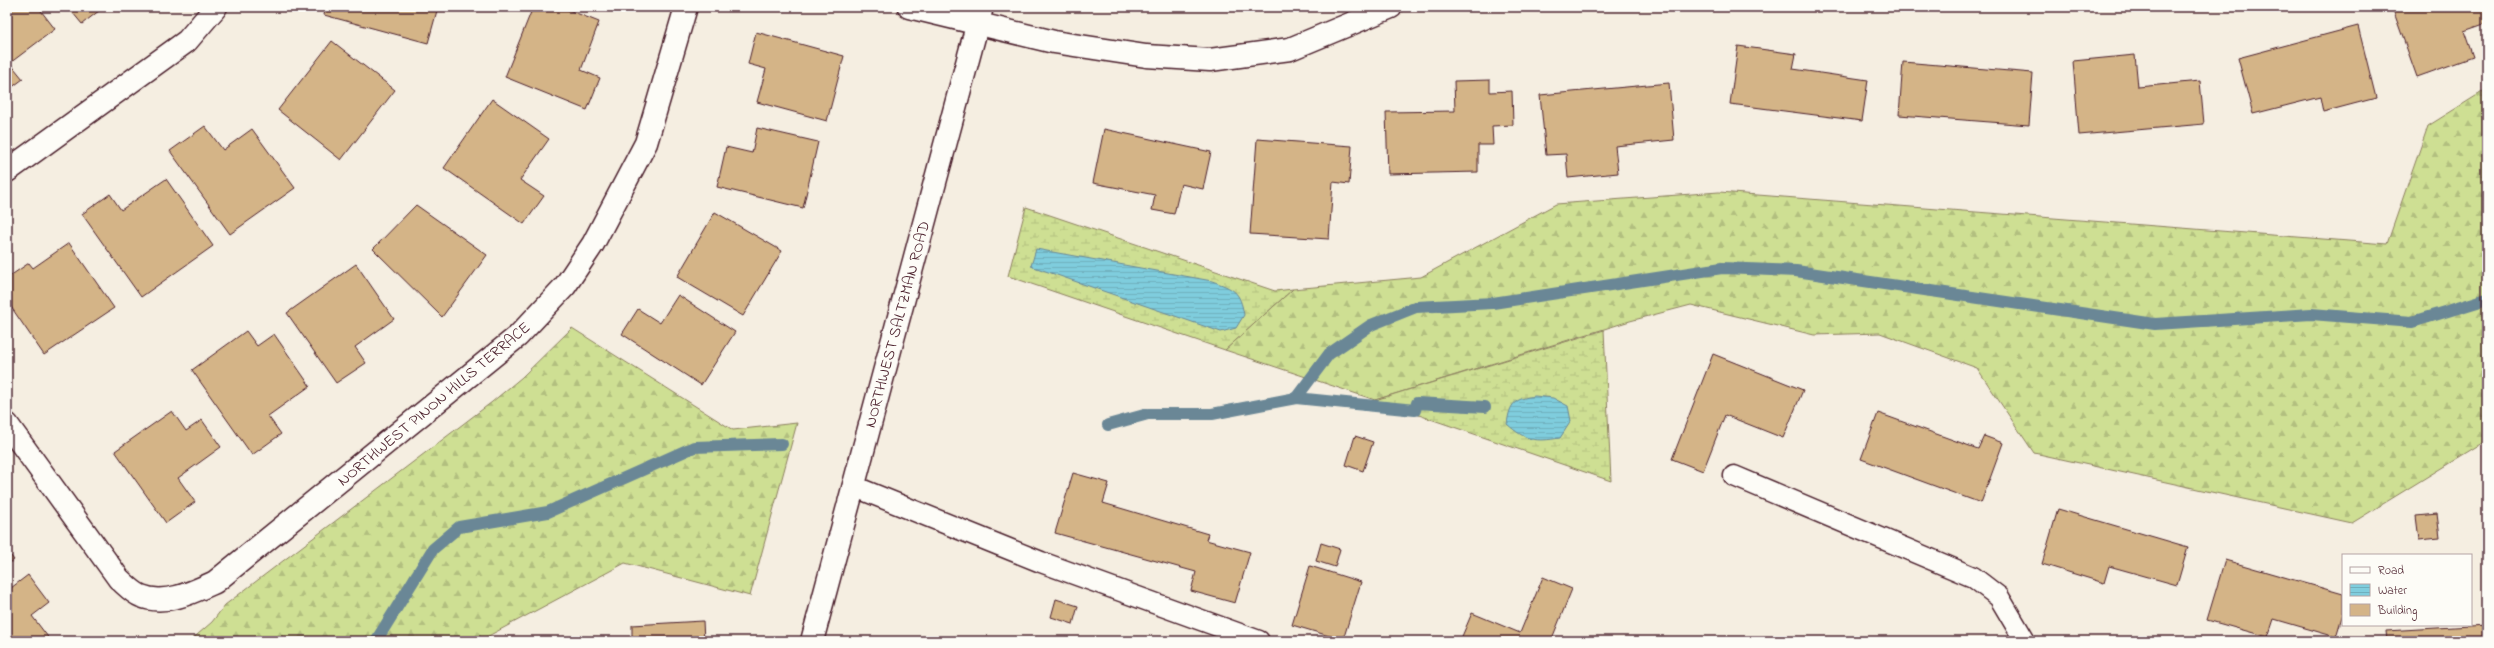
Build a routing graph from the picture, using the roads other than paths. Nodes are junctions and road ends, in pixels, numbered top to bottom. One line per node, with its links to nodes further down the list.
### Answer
1 (216, 7): 6 (street)
2 (686, 7): 7 (street, NORTHWEST PINON HILLS TERRACE)
3 (909, 7): 5 (street)
4 (1391, 7): 5 (street)
5 (979, 15): 9 (street, NORTHWEST SALTZMAN ROAD)
6 (7, 171)
7 (7, 424)
8 (1734, 476): 12 (lane)
9 (853, 486): 10 (street, NORTHWEST SALTZMAN ROAD); 11 (lane)
10 (812, 641)
11 (1259, 641)
12 (2025, 641)

